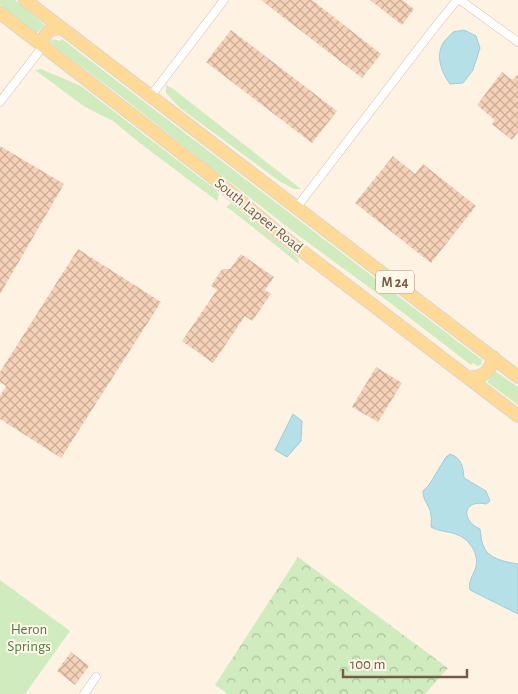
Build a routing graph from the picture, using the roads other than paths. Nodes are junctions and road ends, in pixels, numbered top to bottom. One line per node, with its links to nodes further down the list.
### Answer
1 (26, 0): 5 (main road, South Lapeer Road / M 24)
2 (224, 0): 8 (street)
3 (459, 0): 6 (street); 10 (street)
4 (0, 13): 7 (main road, South Lapeer Road / M 24)
5 (62, 28): 7 (main road); 8 (main road, South Lapeer Road / M 24)
6 (518, 42)
7 (43, 46): 9 (street); 12 (main road, South Lapeer Road / M 24)
8 (150, 97): 10 (main road, South Lapeer Road / M 24)
9 (0, 102)
10 (297, 207): 11 (main road, South Lapeer Road / M 24)
11 (493, 357): 12 (main road); 13 (main road, South Lapeer Road / M 24)
12 (467, 377): 14 (main road, South Lapeer Road / M 24)
13 (518, 377)
14 (518, 416)
15 (96, 677): 16 (street)
16 (84, 694)

